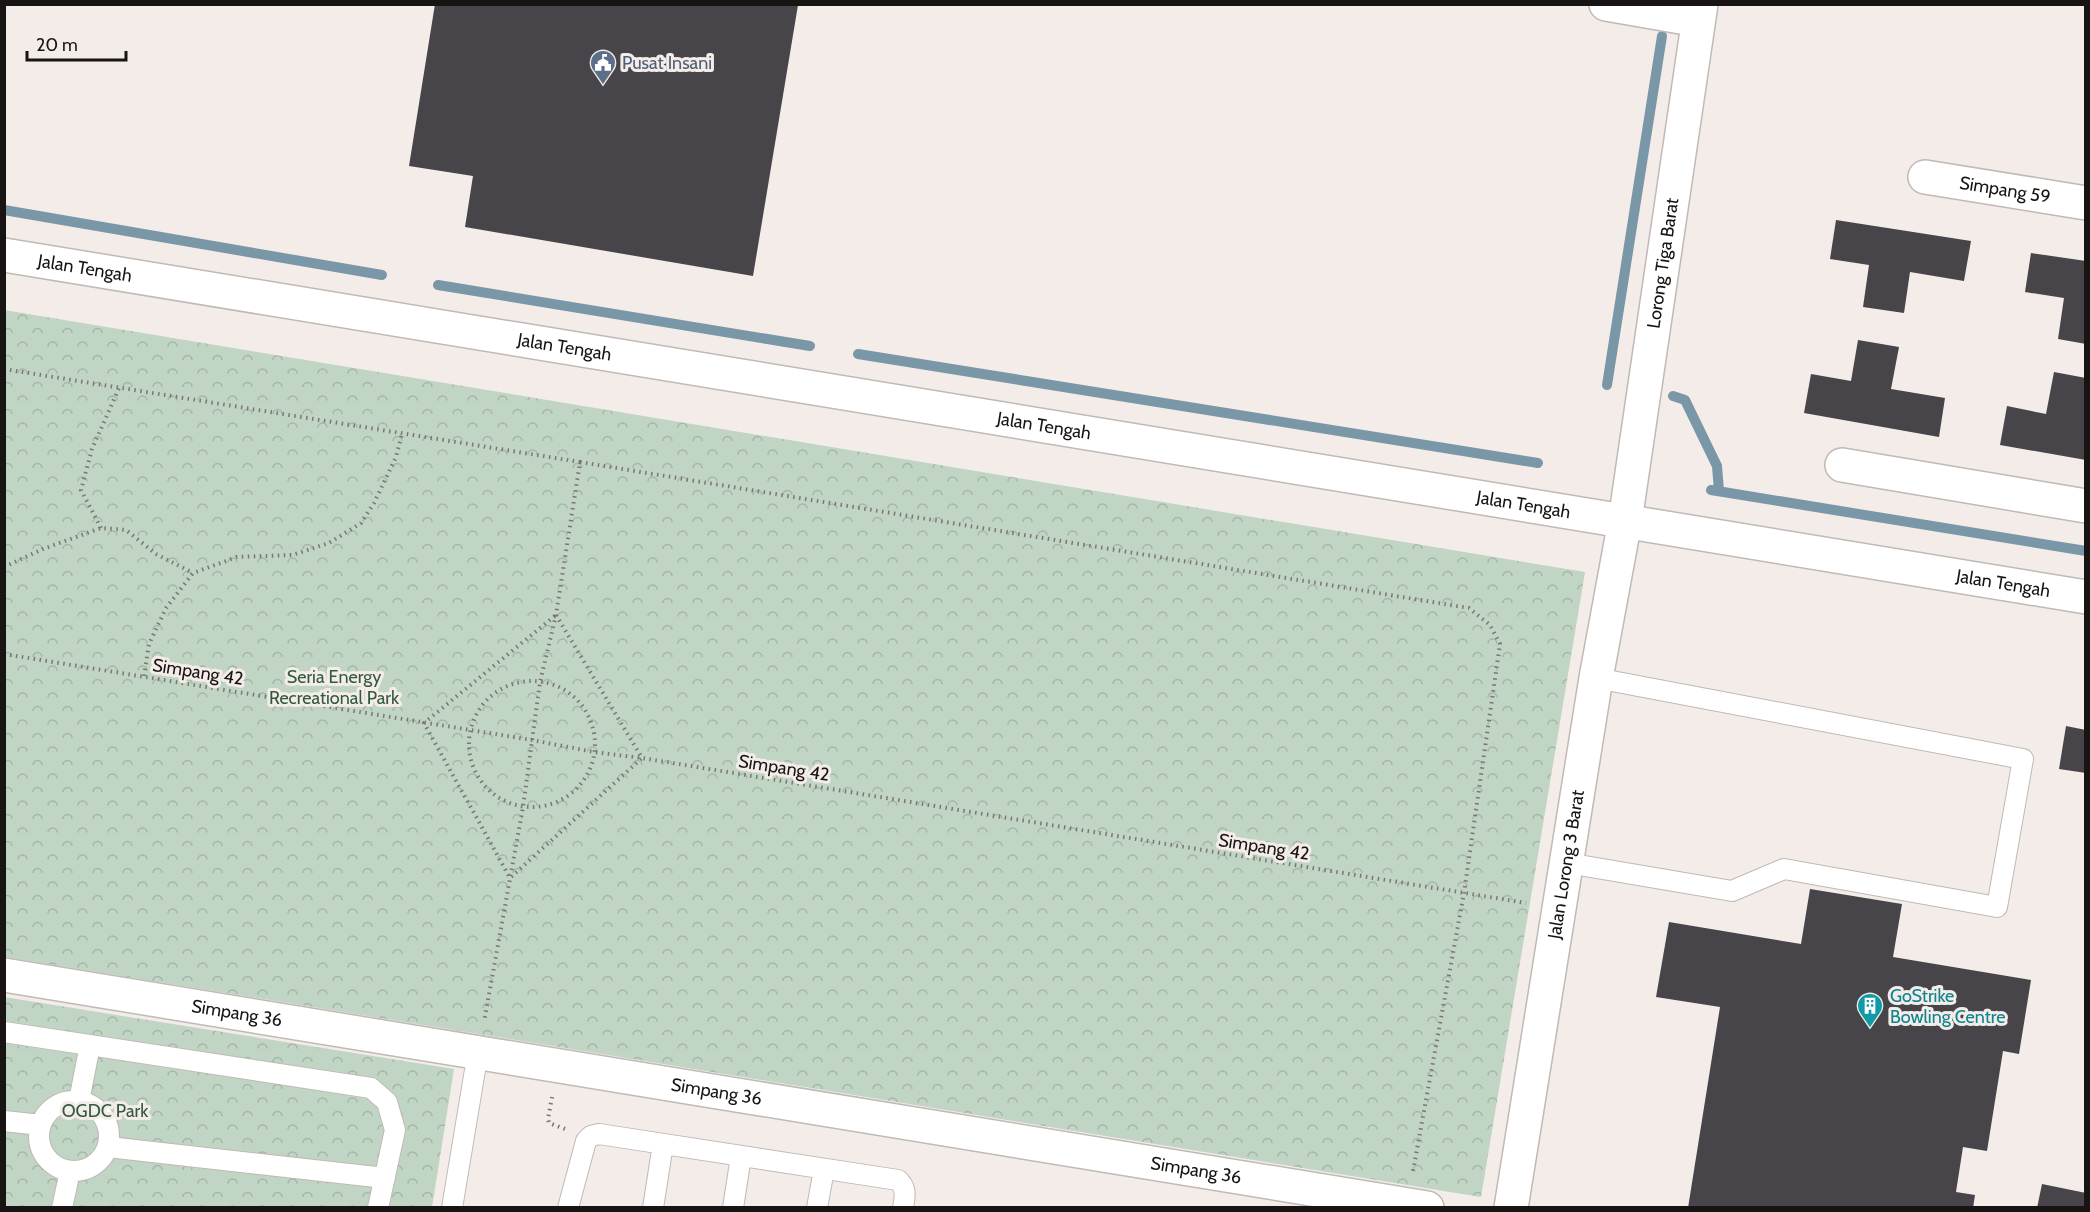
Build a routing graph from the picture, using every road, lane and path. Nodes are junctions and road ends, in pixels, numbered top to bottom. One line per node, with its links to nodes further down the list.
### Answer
1 (1606, 4): 2 (street)
2 (1700, 12): 12 (street, Lorong Tiga Barat)
3 (1925, 177): 4 (street, Simpang 59)
4 (2085, 203)
5 (4, 255): 12 (street, Jalan Tengah)
6 (4, 369): 7 (path)
7 (119, 387): 8 (path); 13 (path)
8 (402, 434): 9 (path); 15 (path)
9 (580, 462): 17 (path); 30 (path)
10 (1842, 465): 11 (street)
11 (2085, 506)
12 (1625, 521): 16 (street, Jalan Tengah); 20 (street, Jalan Lorong 3 Barat)
13 (101, 528): 14 (path); 15 (path)
14 (4, 567)
15 (193, 573): 19 (path)
16 (2085, 597)
17 (556, 615): 21 (path); 22 (path); 26 (path)
18 (4, 654): 19 (path, Simpang 42)
19 (144, 676): 22 (path, Simpang 42)
20 (1596, 678): 28 (street, Jalan Lorong 3 Barat); 28 (lane)
21 (540, 682): 23 (path); 24 (path); 25 (path)
22 (424, 723): 23 (path, Simpang 42); 29 (path)
23 (470, 731): 24 (path, Simpang 42); 27 (path)
24 (532, 740): 25 (path, Simpang 42); 27 (path)
25 (594, 752): 26 (path, Simpang 42); 27 (path)
26 (642, 758): 29 (path); 30 (path, Simpang 42)
27 (523, 807): 29 (path)
28 (1567, 863): 31 (street, Jalan Lorong 3 Barat)
29 (510, 878): 35 (path)
30 (1464, 893): 31 (path, Simpang 42); 47 (path)
31 (1560, 909): 56 (street, Jalan Lorong 3 Barat)
32 (4, 975): 35 (street, Simpang 36)
33 (4, 1032): 34 (lane)
34 (90, 1045): 37 (lane); 46 (lane)
35 (478, 1052): 36 (street, Simpang 36); 50 (lane)
36 (558, 1065): 40 (path); 47 (street, Simpang 36)
37 (79, 1101): 39 (lane); 42 (lane)
38 (4, 1121): 39 (lane)
39 (41, 1125): 45 (lane)
40 (591, 1136): 41 (lane); 51 (lane)
41 (663, 1144): 43 (lane); 52 (lane)
42 (108, 1147): 45 (lane); 46 (lane)
43 (741, 1156): 44 (lane); 53 (lane)
44 (824, 1169): 54 (lane); 55 (lane)
45 (70, 1171): 48 (lane)
46 (385, 1178): 49 (lane)
47 (1417, 1206)
48 (62, 1208)
49 (378, 1208)
50 (452, 1208)
51 (568, 1208)
52 (653, 1208)
53 (733, 1208)
54 (817, 1208)
55 (903, 1208)
56 (1510, 1208)

